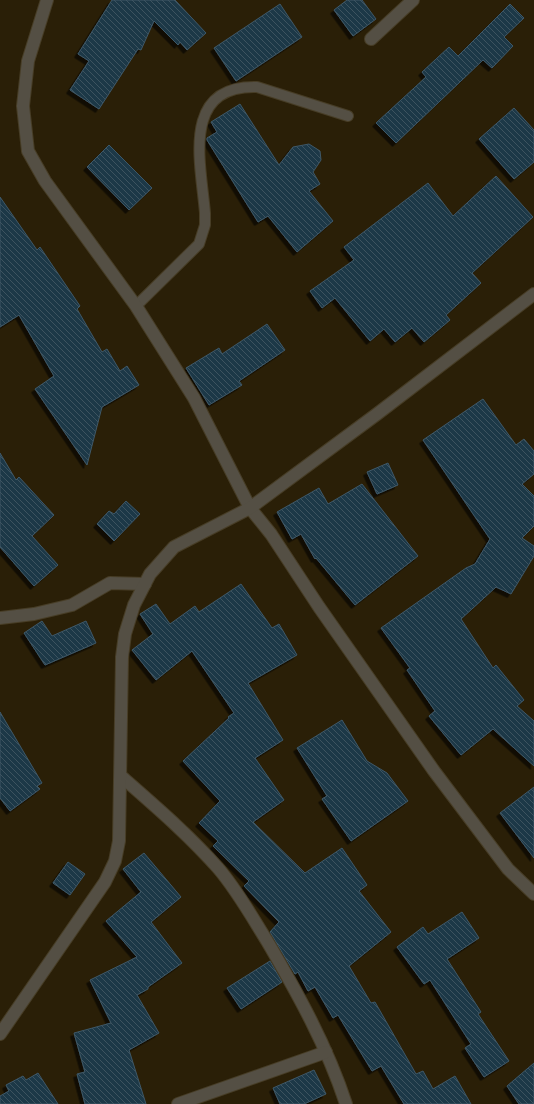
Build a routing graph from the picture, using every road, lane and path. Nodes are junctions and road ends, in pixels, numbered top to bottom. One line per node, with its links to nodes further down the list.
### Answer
1 (47, 0): 6 (street)
2 (413, 0): 3 (street)
3 (371, 39)
4 (348, 116): 6 (lane)
5 (534, 294): 7 (street)
6 (136, 306): 7 (street)
7 (250, 508): 8 (street); 11 (street)
8 (145, 584): 9 (street); 10 (street)
9 (0, 618)
10 (122, 777): 12 (street); 13 (street)
11 (534, 894)
12 (0, 1034)
13 (326, 1052): 14 (street); 15 (street)
14 (178, 1104)
15 (346, 1104)

